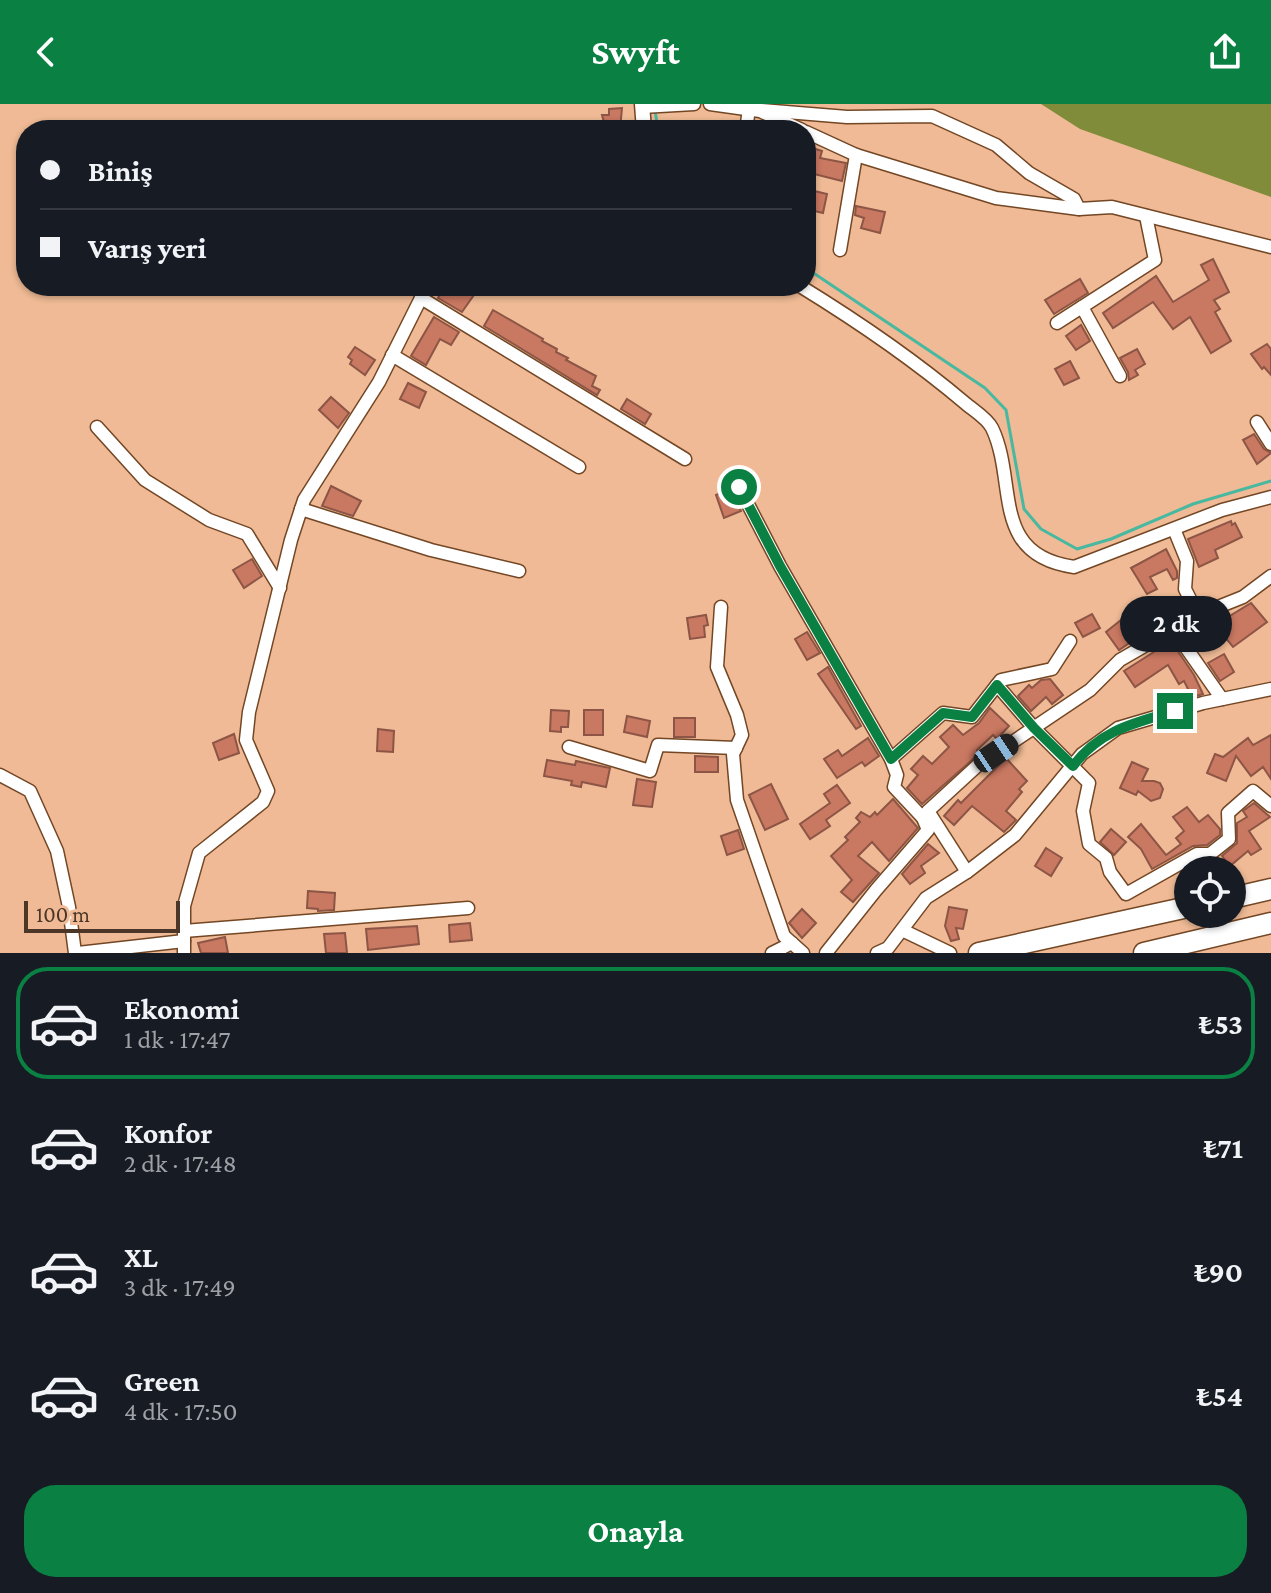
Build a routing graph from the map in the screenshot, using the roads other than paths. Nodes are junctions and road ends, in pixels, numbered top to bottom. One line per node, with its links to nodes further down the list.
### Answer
1 (678, 104): 2 (street); 4 (street)
2 (694, 104)
3 (710, 104): 5 (street)
4 (642, 105)
5 (749, 109): 6 (street); 7 (street); 10 (street)
6 (747, 120)
7 (780, 120)
8 (816, 137): 9 (street)
9 (856, 155): 10 (street); 13 (street)
10 (1079, 209): 11 (street)
11 (1146, 216): 12 (street); 17 (street)
12 (1271, 247)
13 (840, 250)
14 (422, 296): 19 (street)
15 (430, 296): 24 (street)
16 (816, 296): 29 (street)
17 (1082, 307): 18 (street); 20 (street)
18 (1057, 323)
19 (392, 355): 25 (street); 28 (street)
20 (1120, 376)
21 (1257, 422): 23 (street)
22 (97, 427): 32 (street)
23 (1271, 444)
24 (685, 459)
25 (579, 467)
26 (739, 487): 43 (street)
27 (1271, 497): 29 (street)
28 (301, 509): 30 (street); 32 (street)
29 (1174, 529): 34 (street)
30 (519, 571)
31 (1271, 576): 34 (street)
32 (280, 588): 57 (street)
33 (721, 607): 42 (street)
34 (1198, 615): 35 (street)
35 (1173, 629): 39 (street); 40 (street)
36 (1070, 641): 37 (street)
37 (997, 685): 40 (street); 43 (street)
38 (1271, 689): 39 (street)
39 (1222, 699): 44 (street)
40 (1034, 728): 44 (street); 47 (street)
41 (569, 747): 42 (street)
42 (736, 748): 58 (street)
43 (891, 759): 47 (street)
44 (1073, 766): 48 (street); 50 (street)
45 (0, 775): 59 (street)
46 (1271, 806): 50 (street)
47 (926, 815): 48 (street); 62 (street)
48 (967, 872): 56 (street)
49 (1271, 889): 51 (highway)
50 (1126, 894): 54 (street)
51 (1246, 895)
52 (468, 908): 57 (street)
53 (1174, 910): 54 (highway)
54 (1129, 920): 65 (highway)
55 (1271, 923): 66 (highway)
56 (902, 930): 63 (street); 64 (street)
57 (184, 942): 59 (street)
58 (792, 943): 60 (street); 61 (street)
59 (76, 953)
60 (772, 953)
61 (803, 953)
62 (826, 953)
63 (877, 953)
64 (950, 953)
65 (979, 953)
66 (1144, 953)

